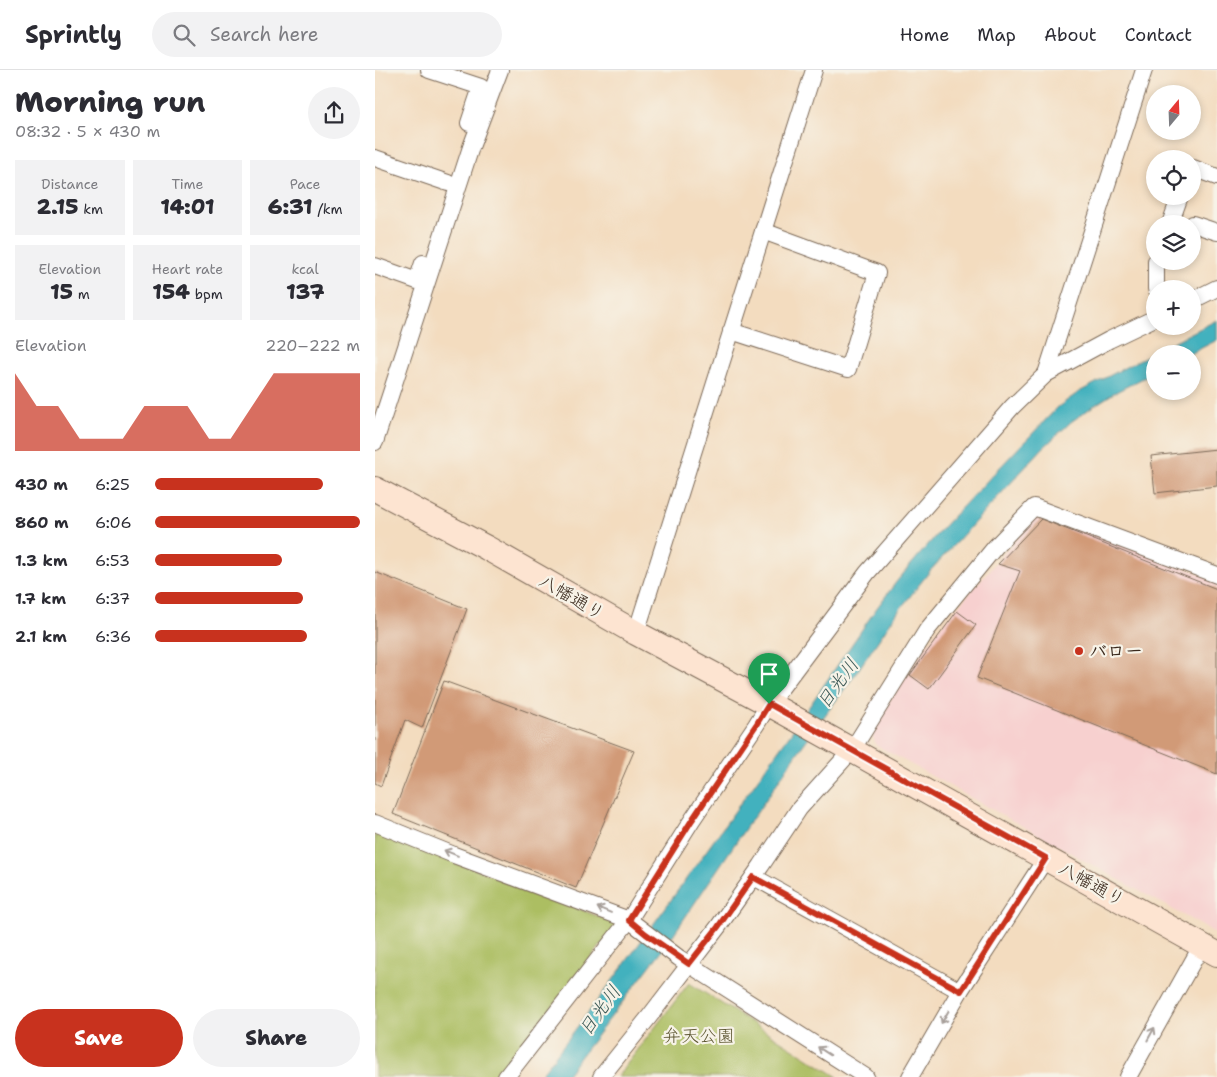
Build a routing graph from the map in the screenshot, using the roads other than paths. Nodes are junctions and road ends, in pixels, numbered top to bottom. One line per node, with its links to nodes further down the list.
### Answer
1 (429, 70): 8 (street)
2 (501, 70): 18 (street)
3 (814, 70): 10 (street)
4 (1144, 70): 17 (street)
5 (375, 158): 8 (street)
6 (1201, 171): 7 (street)
7 (1217, 177)
8 (447, 183): 12 (street)
9 (1201, 227): 11 (street)
10 (763, 231): 16 (street); 16 (street)
11 (1217, 232)
12 (375, 266)
13 (1217, 288): 14 (street)
14 (1201, 296)
15 (1146, 322): 17 (street)
16 (731, 331): 21 (street)
17 (1046, 374): 22 (street)
18 (375, 442)
19 (375, 489): 21 (street, 八幡通り)
20 (1217, 575): 23 (street)
21 (636, 633): 22 (street, 八幡通り)
22 (769, 704): 23 (street, 八幡通り); 27 (street)
23 (844, 746): 25 (street, 八幡通り); 26 (street)
24 (375, 822): 27 (street, one-way to 24)
25 (1046, 858): 28 (street, 八幡通り); 30 (street)
26 (753, 877): 29 (street); 30 (street)
27 (629, 920): 29 (street); 31 (street)
28 (1209, 949): 35 (street, one-way to 28)
29 (684, 961): 32 (street); 33 (street, one-way to 29)
30 (961, 991): 34 (street, one-way to 34)
31 (505, 1077)
32 (601, 1077)
33 (865, 1077)
34 (910, 1077)
35 (1128, 1077)

